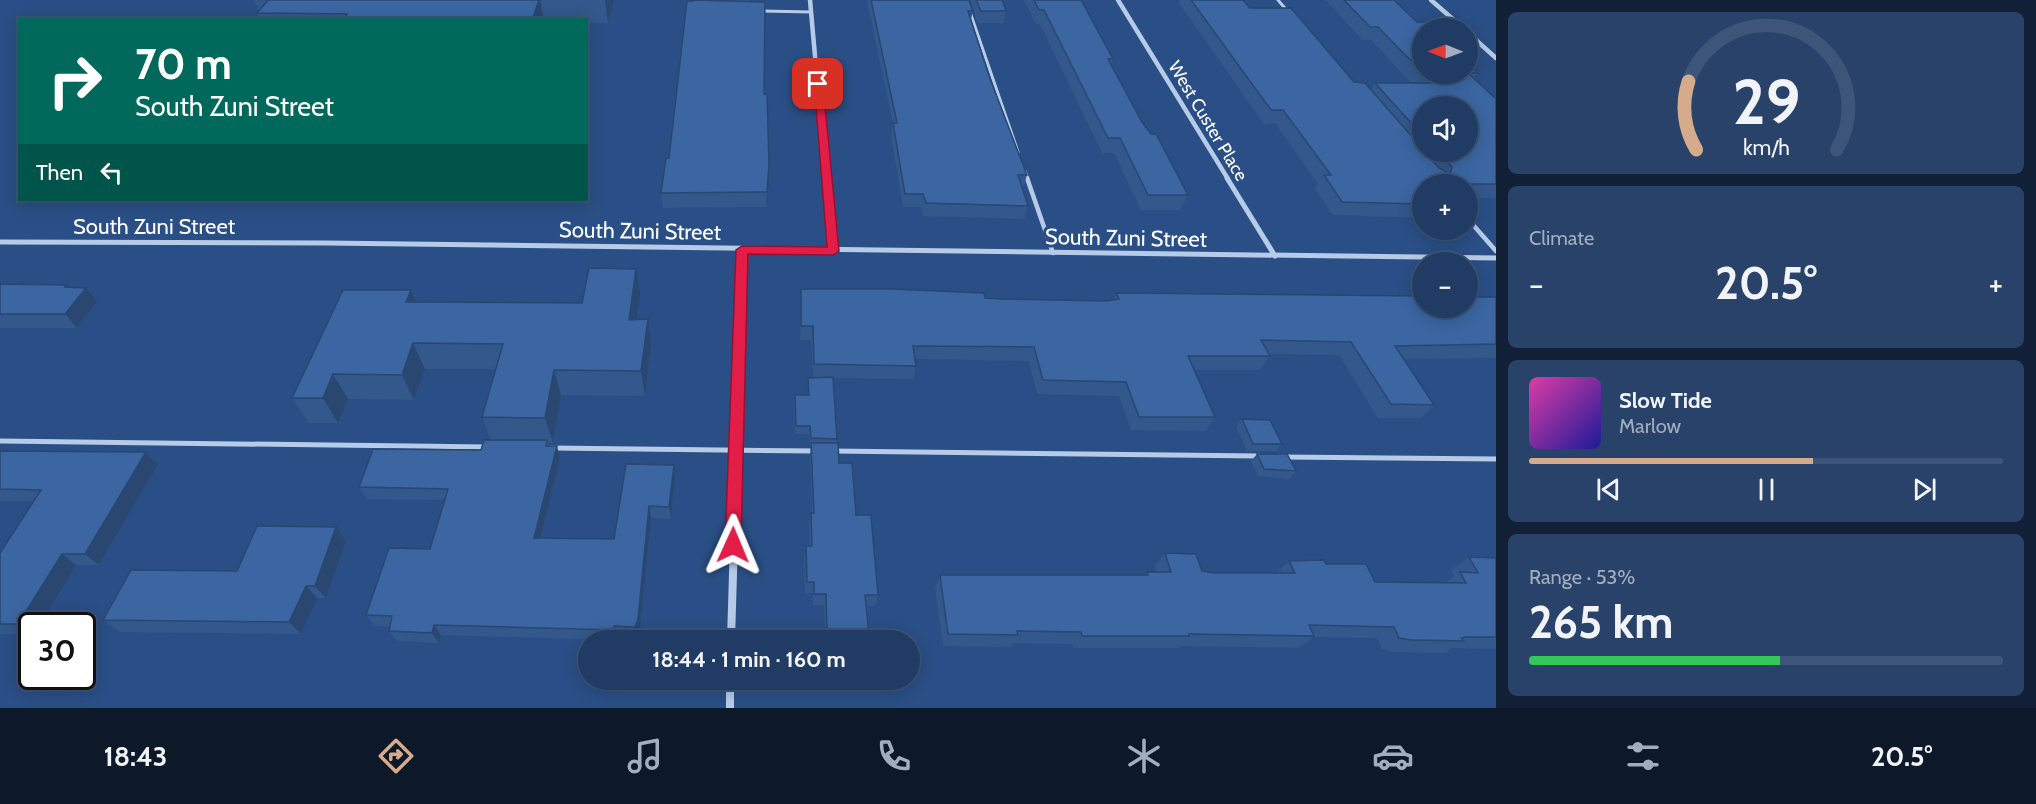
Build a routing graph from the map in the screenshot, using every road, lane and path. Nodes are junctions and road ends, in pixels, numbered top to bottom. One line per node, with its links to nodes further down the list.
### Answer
1 (810, 0): 7 (street)
2 (1118, 0): 20 (street, West Custer Place)
3 (1278, 0): 8 (lane)
4 (1431, 0): 9 (street)
5 (755, 11): 7 (lane)
6 (969, 11): 12 (lane)
7 (812, 12): 17 (street)
8 (1293, 18)
9 (1452, 18)
10 (1478, 41): 11 (street)
11 (1496, 57)
12 (1019, 154)
13 (1023, 165): 19 (lane)
14 (1478, 231): 18 (lane)
15 (0, 242): 16 (street, South Zuni Street)
16 (742, 250): 17 (street, South Zuni Street); 25 (street)
17 (833, 251): 19 (street, South Zuni Street)
18 (1496, 251)
19 (1053, 253): 20 (street, South Zuni Street)
20 (1275, 256): 21 (street, South Zuni Street)
21 (1496, 258)
22 (0, 441): 23 (lane)
23 (498, 447)
24 (545, 448): 25 (lane)
25 (735, 450): 26 (lane); 29 (street)
26 (818, 451)
27 (830, 451): 28 (lane)
28 (1496, 459)
29 (731, 630)
30 (730, 690): 31 (street)
31 (730, 708)

